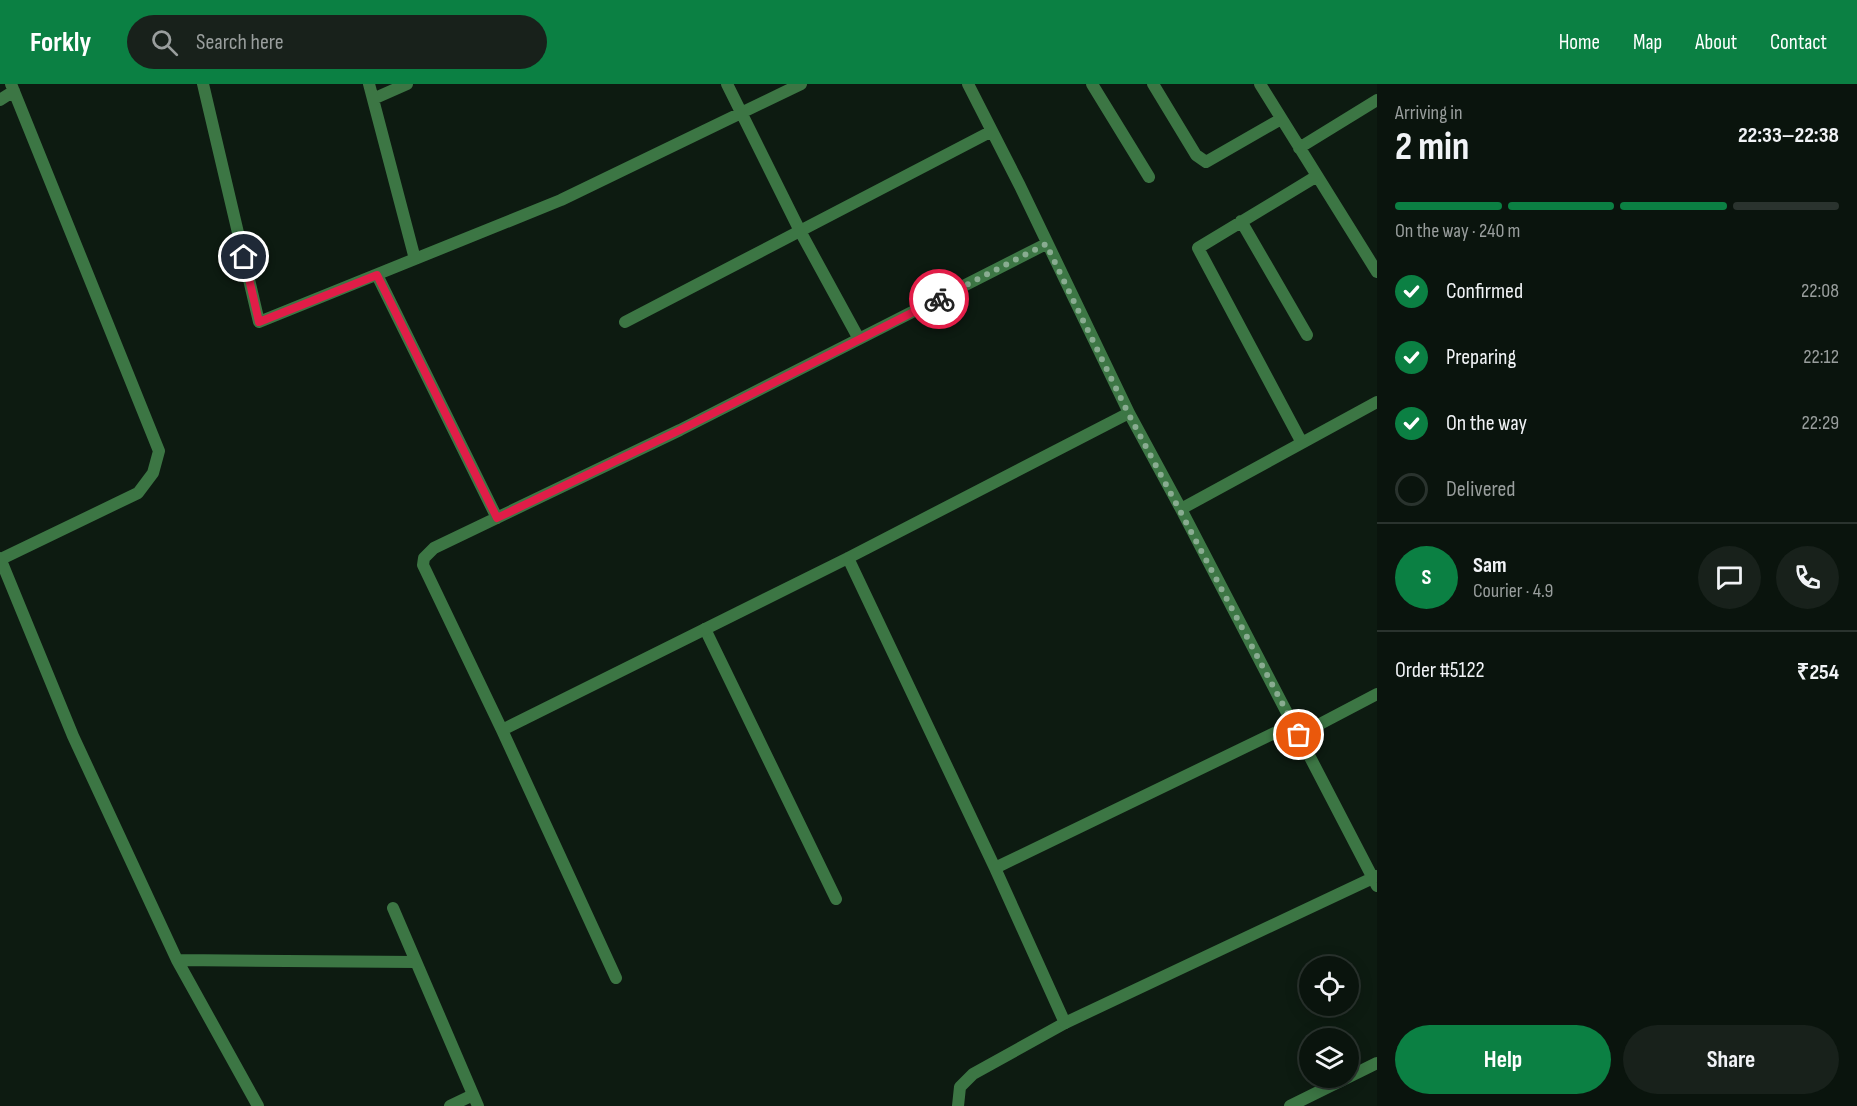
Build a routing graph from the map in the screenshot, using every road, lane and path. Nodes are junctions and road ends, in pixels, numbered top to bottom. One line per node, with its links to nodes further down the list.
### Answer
1 (203, 84): 25 (street)
2 (369, 84): 11 (street)
3 (407, 84): 11 (street)
4 (727, 84): 14 (street)
5 (801, 84): 14 (street)
6 (968, 84): 16 (street)
7 (1092, 84): 19 (street)
8 (1153, 84): 15 (street)
9 (1260, 84): 15 (street)
10 (12, 87): 12 (street); 35 (street)
11 (373, 99): 23 (street)
12 (0, 100)
13 (1377, 100): 17 (street)
14 (740, 113): 21 (street); 23 (street)
15 (1281, 118): 17 (street)
16 (992, 131): 21 (street); 22 (street)
17 (1299, 148): 18 (street)
18 (1317, 176): 20 (street); 24 (street)
19 (1149, 177)
20 (1241, 221): 27 (street); 31 (street)
21 (800, 231): 26 (street); 28 (street)
22 (1046, 244): 28 (street); 30 (street)
23 (415, 259): 25 (street)
24 (1377, 272)
25 (377, 275): 33 (street)
26 (625, 322)
27 (1307, 335)
28 (859, 339): 33 (street)
29 (1377, 402): 31 (street)
30 (1128, 413): 32 (street); 34 (street)
31 (1302, 443): 32 (street)
32 (1181, 509): 39 (street)
33 (497, 518): 38 (street)
34 (848, 558): 36 (street); 40 (street)
35 (0, 559): 44 (street)
36 (705, 629): 38 (street); 42 (street)
37 (1377, 694): 39 (street)
38 (502, 730): 46 (street)
39 (1296, 730): 40 (street); 41 (street)
40 (995, 868): 47 (street)
41 (1376, 880): 47 (street)
42 (836, 899)
43 (393, 908): 45 (street)
44 (177, 960): 45 (street); 50 (street)
45 (416, 962): 49 (street)
46 (616, 978)
47 (1065, 1023): 52 (street)
48 (1377, 1063): 53 (street)
49 (475, 1100): 51 (street)
50 (258, 1106)
51 (450, 1106)
52 (958, 1106)
53 (1290, 1106)

